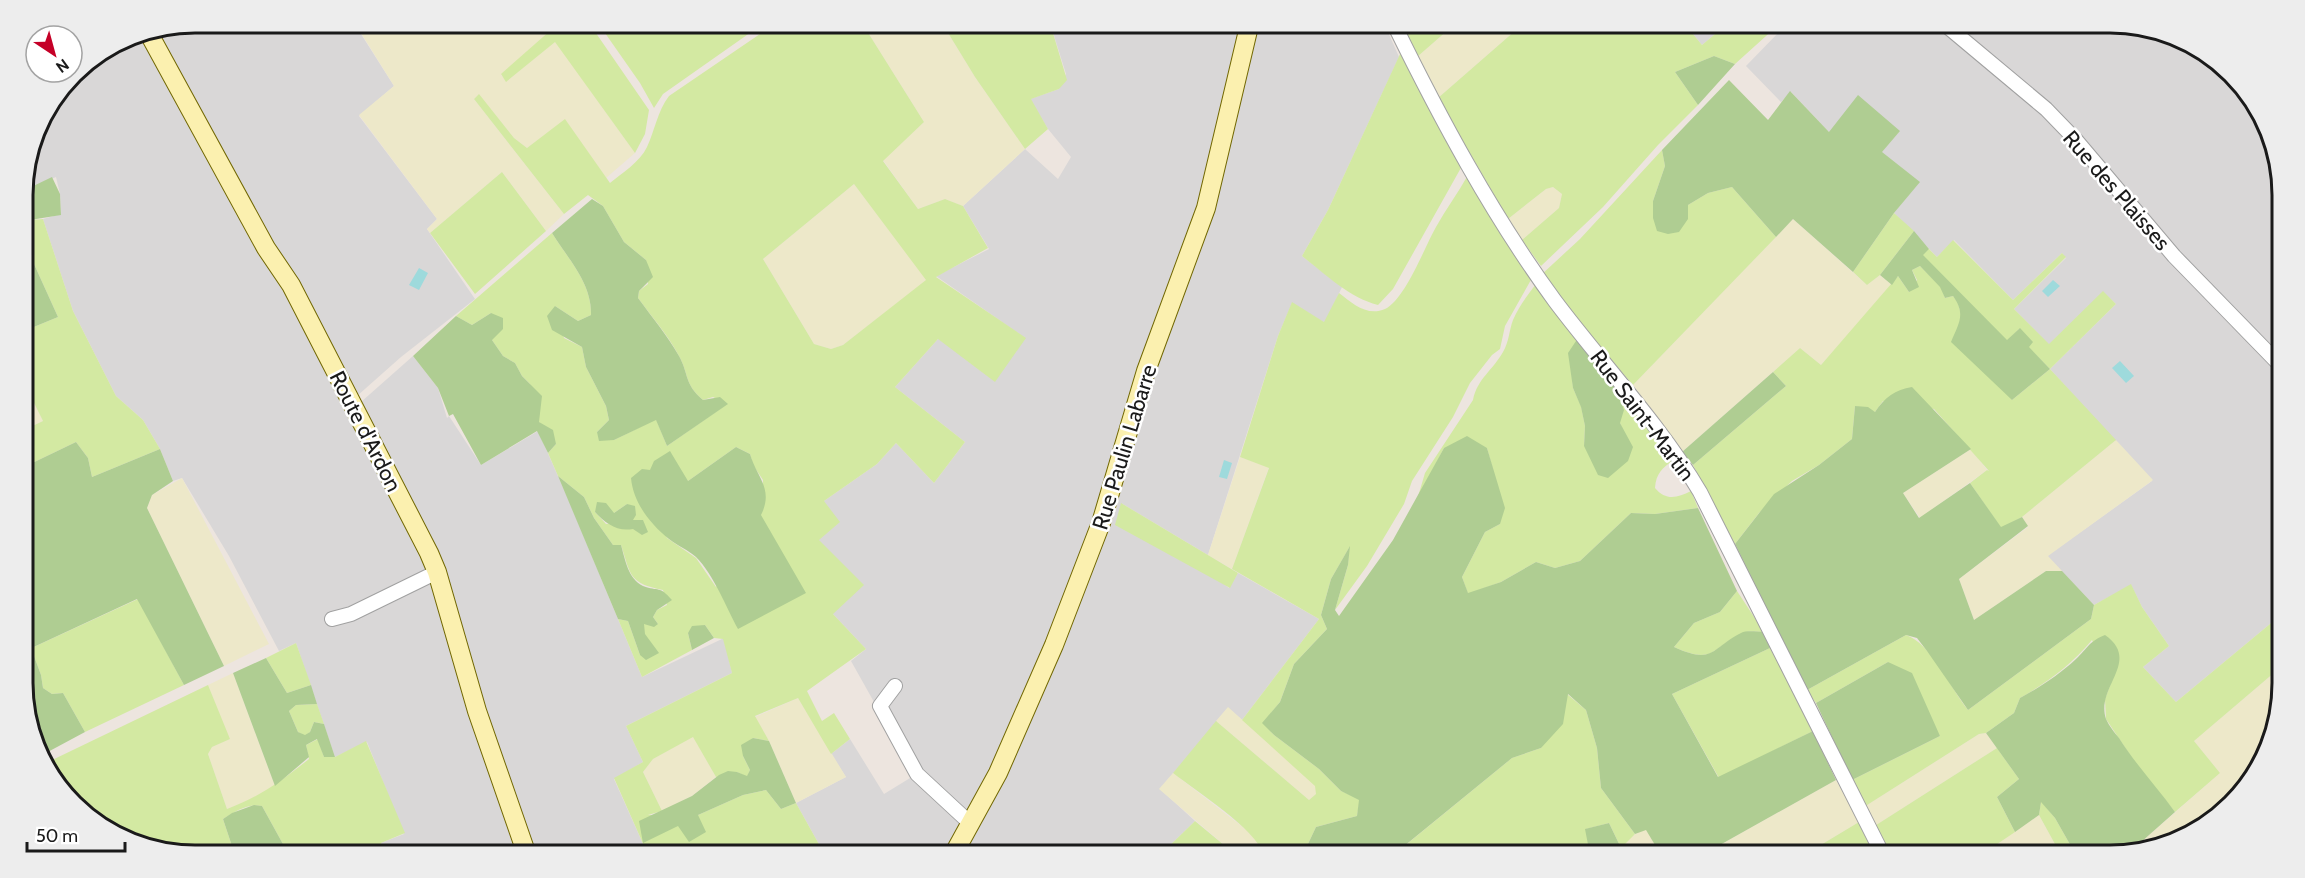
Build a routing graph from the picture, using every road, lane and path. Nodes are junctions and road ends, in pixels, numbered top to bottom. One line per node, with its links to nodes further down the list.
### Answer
1 (1247, 33): 9 (street, Rue Paulin Labarre)
2 (1399, 33): 12 (street, Rue Saint-Martin)
3 (1955, 33): 5 (street, Rue des Plaisses)
4 (152, 39): 6 (street, Route d'Ardon)
5 (2272, 357)
6 (437, 572): 7 (street); 10 (street, Route d'Ardon)
7 (332, 619)
8 (895, 686): 9 (street)
9 (971, 824): 11 (street, Rue Paulin Labarre)
10 (524, 845)
11 (959, 845)
12 (1878, 845)

